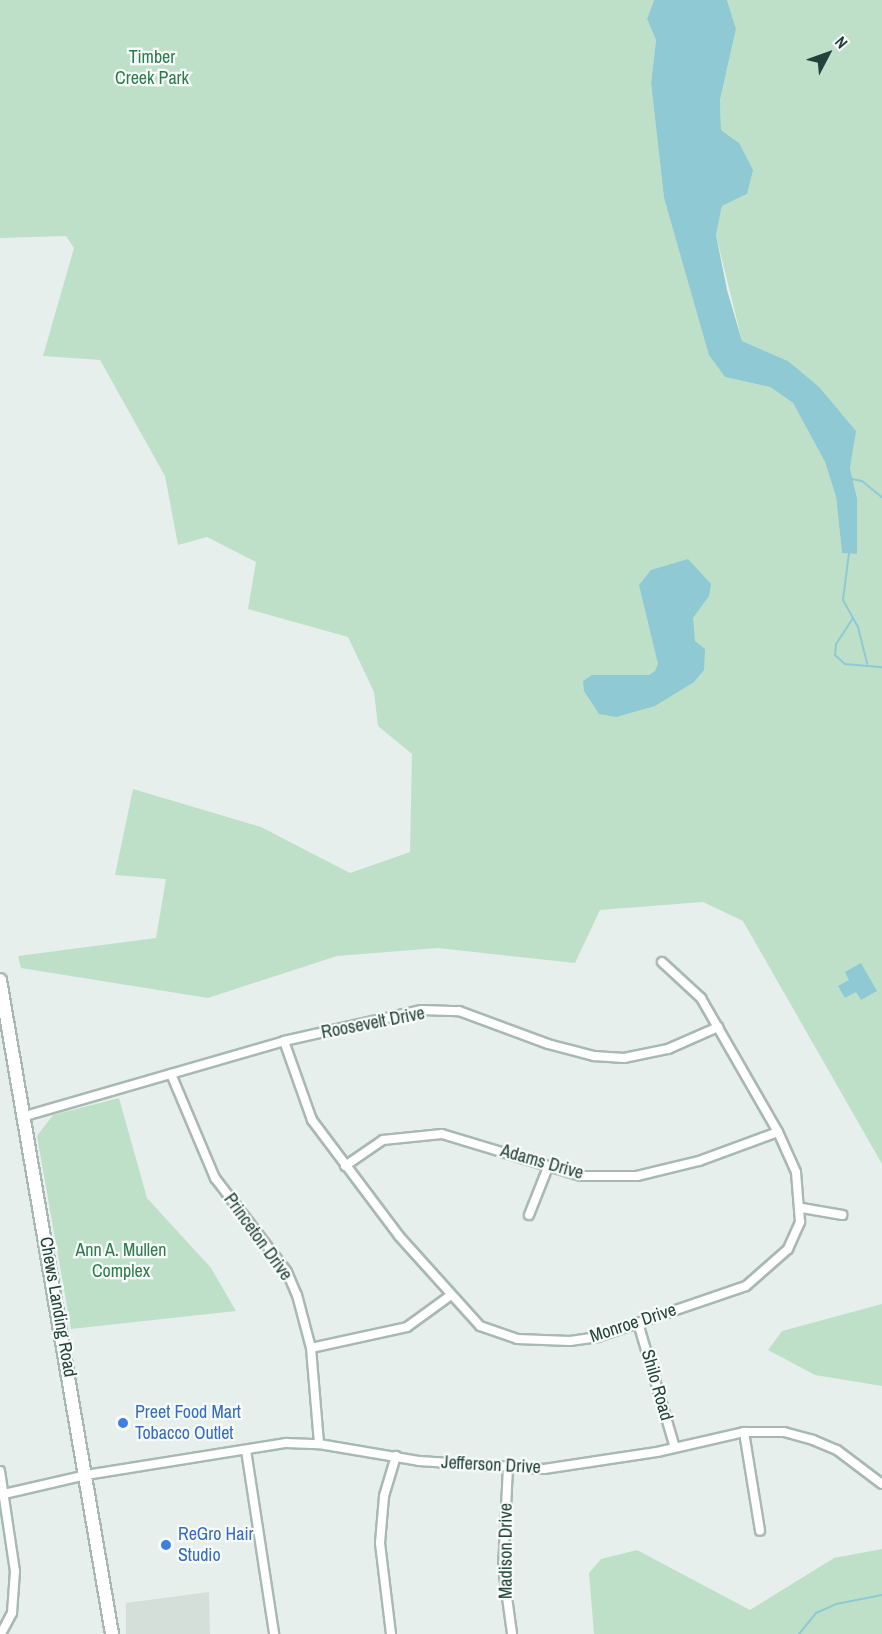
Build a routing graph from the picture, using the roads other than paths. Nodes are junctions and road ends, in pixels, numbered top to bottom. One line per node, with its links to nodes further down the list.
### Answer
1 (662, 962): 3 (street, Monroe Drive)
2 (0, 981): 6 (main road, Chews Landing Road)
3 (718, 1027): 4 (street, Roosevelt Drive); 7 (street, Monroe Drive)
4 (284, 1041): 5 (street, Roosevelt Drive); 8 (street, Monroe Drive)
5 (171, 1074): 6 (street, Roosevelt Drive); 15 (street, Princeton Drive)
6 (25, 1116): 23 (main road, Chews Landing Road)
7 (778, 1132): 9 (street, Adams Drive); 10 (street, Monroe Drive)
8 (345, 1166): 9 (street, Adams Drive); 13 (street, Monroe Drive)
9 (548, 1167): 11 (street)
10 (802, 1208): 12 (street); 14 (street, Monroe Drive)
11 (529, 1215)
12 (842, 1215)
13 (451, 1295): 14 (street, Monroe Drive); 15 (street)
14 (639, 1323): 18 (street, Shilo Road)
15 (311, 1348): 17 (street, Princeton Drive)
16 (744, 1432): 18 (street, Jefferson Drive); 24 (street, Jefferson Drive); 26 (street)
17 (319, 1444): 19 (street, Jefferson Drive); 20 (street, Jefferson Drive)
18 (675, 1448): 21 (street, Jefferson Drive)
19 (246, 1450): 23 (street, Jefferson Drive); 29 (street)
20 (396, 1456): 21 (street, Jefferson Drive); 30 (street)
21 (508, 1467): 31 (street, Madison Drive)
22 (0, 1471): 25 (street)
23 (86, 1475): 25 (street, Jefferson Drive); 28 (main road, Chews Landing Road)
24 (882, 1484)
25 (4, 1494): 27 (street)
26 (760, 1531)
27 (1, 1634)
28 (112, 1634)
29 (274, 1634)
30 (391, 1634)
31 (512, 1634)

